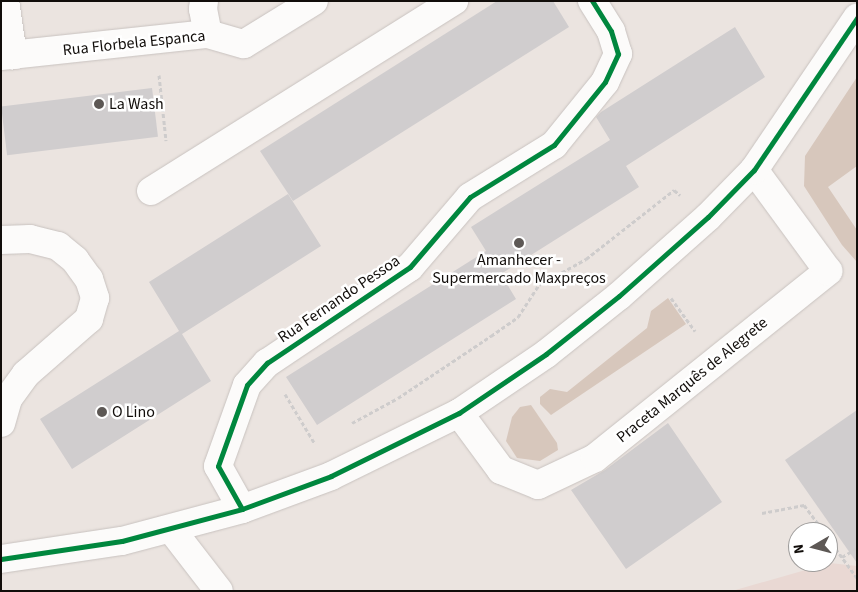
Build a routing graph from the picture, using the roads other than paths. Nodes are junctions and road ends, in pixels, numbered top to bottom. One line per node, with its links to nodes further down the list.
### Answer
1 (5, 1): 7 (street)
2 (314, 1): 5 (street, Rua Florbela Espanca)
3 (454, 1): 9 (street)
4 (592, 1): 13 (street, Rua Fernando Pessoa)
5 (200, 11): 7 (street, Rua Florbela Espanca)
6 (857, 18): 8 (street)
7 (7, 56)
8 (754, 170): 11 (street); 11 (street, Praceta Marquês de Alegrete)
9 (161, 185)
10 (1, 240): 12 (street)
11 (458, 413): 13 (street)
12 (1, 423)
13 (242, 508): 14 (street)
14 (171, 529): 15 (street); 16 (street)
15 (2, 554)
16 (219, 591)

